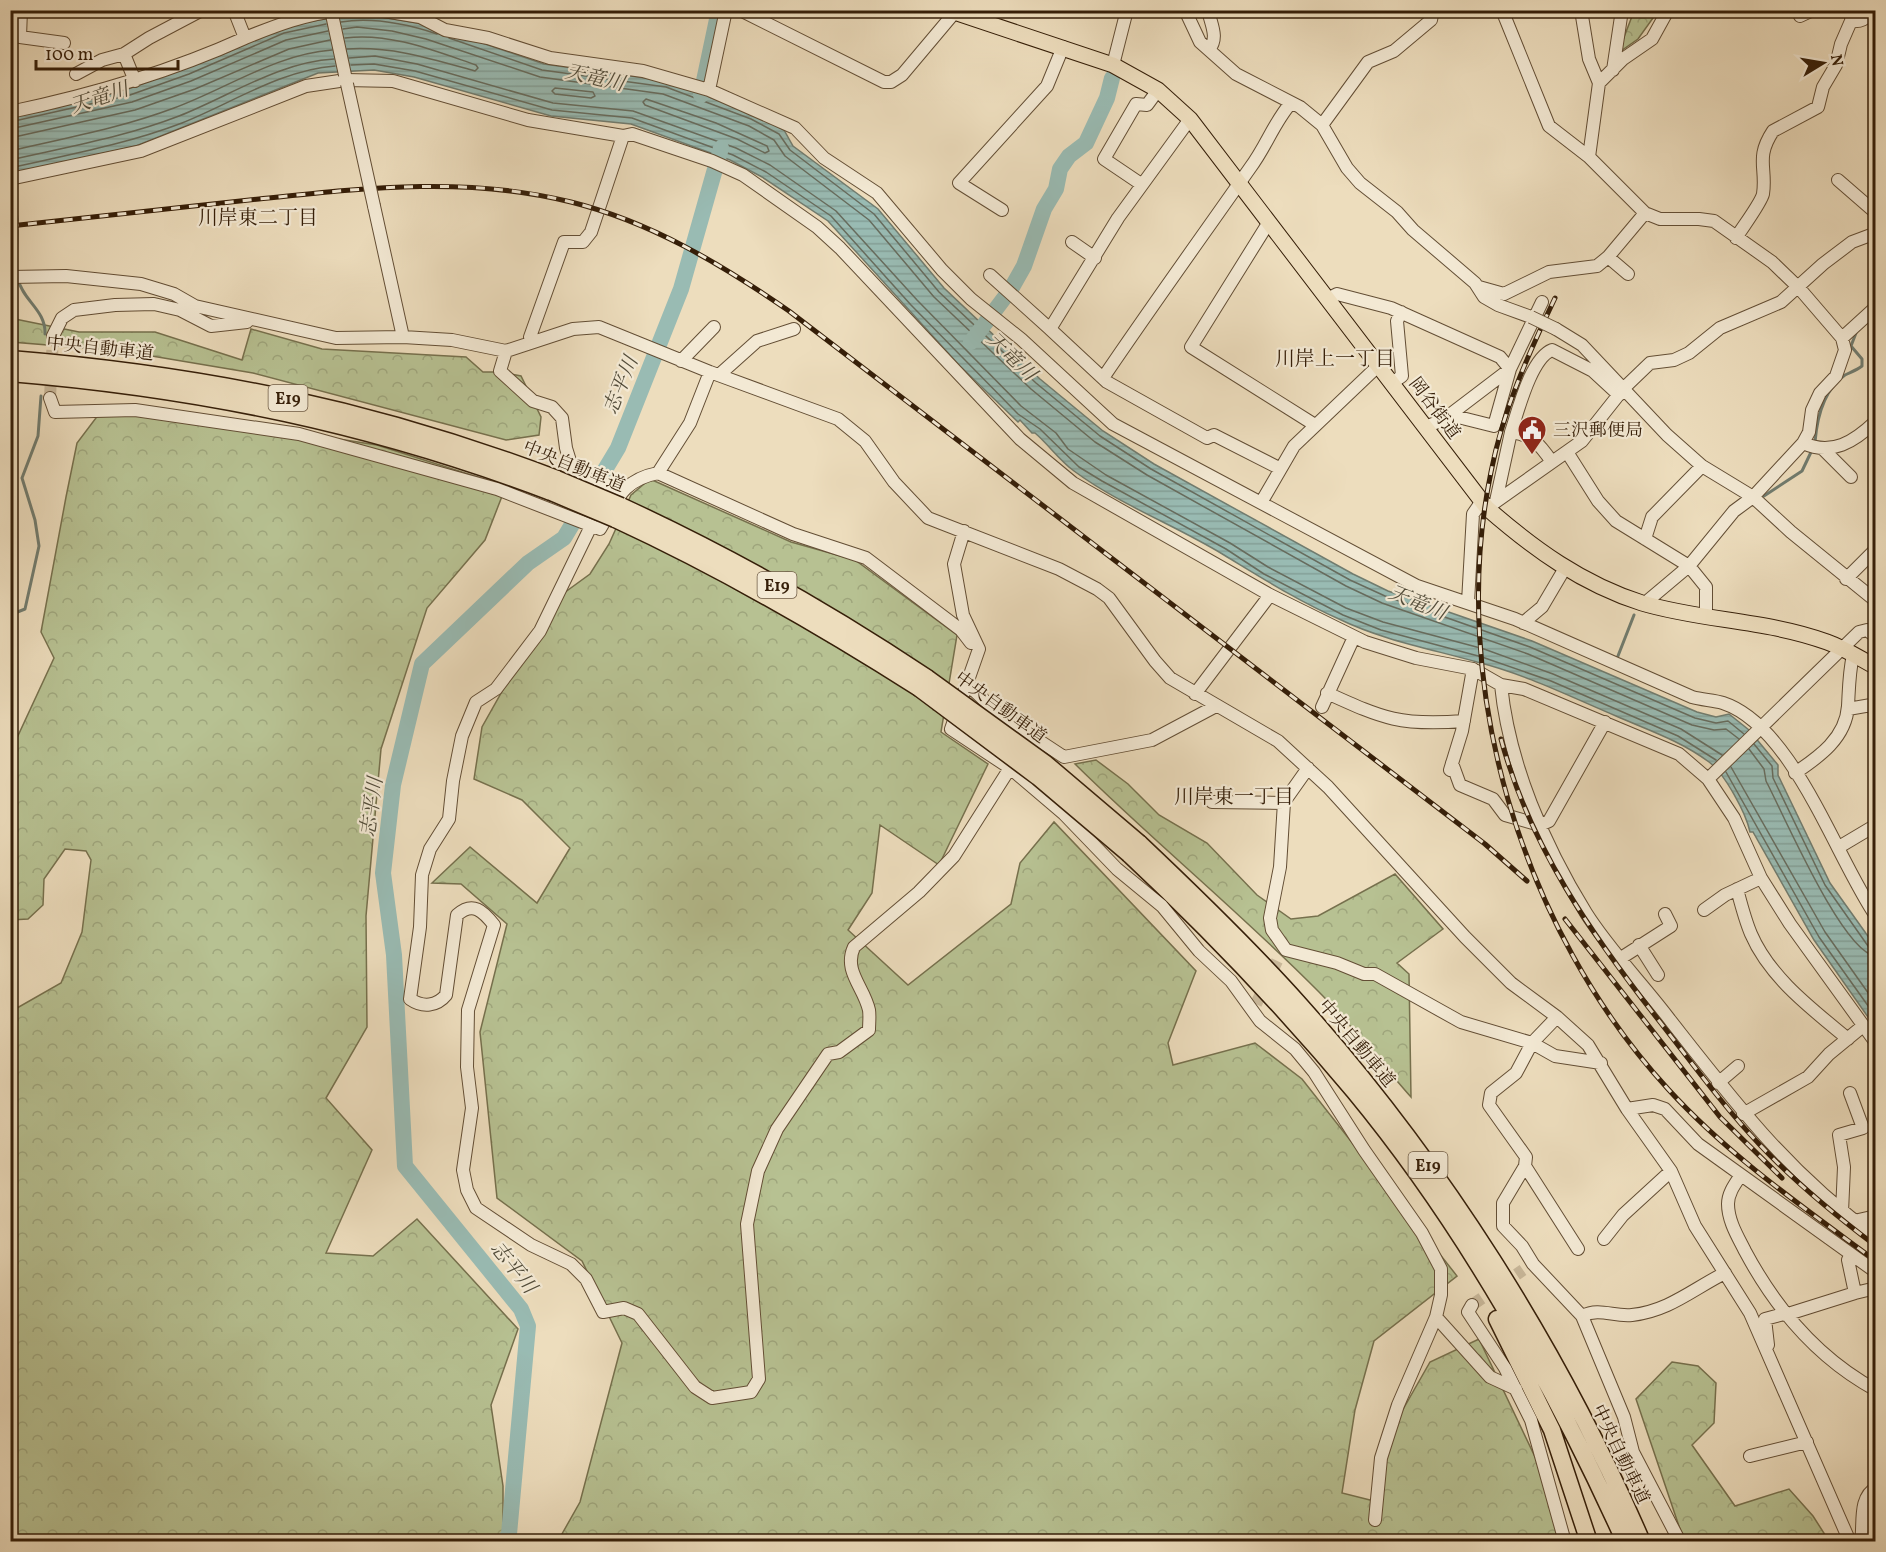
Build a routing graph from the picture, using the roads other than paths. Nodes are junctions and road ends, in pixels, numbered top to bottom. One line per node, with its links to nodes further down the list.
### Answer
1 (21, 10): 23 (street)
2 (202, 10): 26 (street)
3 (234, 10): 22 (street)
4 (332, 10): 30 (street, bridge)
5 (340, 10): 22 (street)
6 (378, 10): 33 (street)
7 (726, 10): 33 (street)
8 (740, 10): 19 (street)
9 (1127, 10): 27 (street)
10 (1185, 10): 25 (street)
11 (1208, 10): 25 (street)
12 (1433, 10): 38 (street)
13 (1502, 10): 40 (street)
14 (1581, 10): 32 (street)
15 (1622, 10): 28 (street)
16 (1668, 10): 28 (street)
17 (1814, 10): 20 (street)
18 (1870, 10): 21 (street)
19 (951, 11): 24 (main road, 岡谷街道)
20 (1800, 16)
21 (1851, 16): 50 (street)
22 (245, 38): 31 (street)
23 (64, 43)
24 (1064, 46): 27 (main road, 岡谷街道); 45 (street)
25 (1209, 50): 35 (street)
26 (124, 54): 29 (street); 31 (street)
27 (1113, 64): 34 (main road, 岡谷街道)
28 (1613, 69): 32 (street)
29 (76, 74)
30 (346, 80): 39 (street); 41 (street); 68 (street, bridge)
31 (135, 81): 36 (street)
32 (1599, 83): 40 (street)
33 (709, 90): 98 (street)
34 (1158, 90): 37 (main road, 岡谷街道); 44 (street)
35 (1291, 103): 38 (street); 43 (street)
36 (10, 112)
37 (1190, 119): 43 (main road, 岡谷街道); 44 (street)
38 (1322, 125): 57 (street)
39 (623, 135): 70 (street); 109 (street)
40 (1589, 157): 46 (street)
41 (10, 179)
42 (1838, 180): 47 (street)
43 (1239, 183): 48 (main road, 岡谷街道); 78 (street)
44 (1141, 184): 53 (street)
45 (1002, 210)
46 (1645, 213): 50 (street); 52 (street)
47 (1875, 213)
48 (1269, 222): 59 (main road, 岡谷街道); 84 (street)
49 (1875, 233): 58 (street)
50 (1737, 238): 58 (street)
51 (1072, 242): 53 (street)
52 (1608, 257): 54 (street); 57 (street)
53 (1095, 258): 66 (street)
54 (1628, 274)
55 (990, 275): 66 (street)
56 (10, 277): 63 (street)
57 (1478, 287): 80 (street, bridge)
58 (1799, 288): 69 (street); 80 (street)
59 (1327, 299): 62 (street); 74 (main road, 岡谷街道)
60 (1542, 302): 75 (street)
61 (1875, 307): 69 (street)
62 (1401, 312): 75 (street); 79 (street)
63 (254, 322): 67 (street); 68 (street)
64 (714, 327): 73 (street)
65 (794, 329): 77 (street)
66 (1050, 329): 78 (street)
67 (53, 336)
68 (403, 337): 71 (street)
69 (1842, 338): 87 (street)
70 (532, 342): 71 (street); 73 (street)
71 (506, 351): 94 (street)
72 (10, 359): 96 (highway, 中央自動車道 / E19)
73 (681, 361): 77 (street)
74 (1378, 366): 79 (main road, 岡谷街道); 84 (street)
75 (1510, 369): 82 (street); 82 (street)
76 (10, 373): 96 (highway, 中央自動車道 / E19)
77 (714, 374): 93 (street); 103 (street)
78 (1103, 378): 92 (street)
79 (1392, 383): 85 (main road, 岡谷街道)
80 (1621, 391): 86 (street); 89 (street); 91 (street)
81 (50, 398): 101 (street)
82 (1450, 415): 85 (street)
83 (1875, 421): 88 (street)
84 (1315, 425): 92 (street)
85 (1425, 427): 99 (main road, 岡谷街道)
86 (1511, 432): 90 (street); 99 (street)
87 (1803, 443): 88 (street); 97 (street)
88 (1822, 448): 95 (street)
89 (1567, 452): 90 (street); 104 (street)
90 (1552, 462): 99 (street)
91 (1702, 466): 97 (street); 104 (street)
92 (1280, 468): 98 (street)
93 (658, 473): 100 (street); 118 (street)
94 (574, 474): 100 (street); 101 (street)
95 (1851, 477)
96 (554, 486): 100 (highway, 中央自動車道 / E19, bridge)
97 (1753, 497): 106 (street); 108 (street)
98 (1262, 501): 111 (street)
99 (1488, 503): 107 (main road, 岡谷街道); 111 (street)
100 (619, 505): 102 (street); 141 (highway, 中央自動車道 / E19, bridge)
101 (558, 511): 102 (street)
102 (591, 526): 132 (street)
103 (964, 531): 118 (street); 124 (street)
104 (1645, 539): 106 (street)
105 (1875, 549): 108 (street)
106 (1689, 566): 112 (street); 113 (street)
107 (1565, 568): 112 (main road, 岡谷街道); 114 (street)
108 (1846, 579): 110 (street)
109 (1270, 595): 115 (street); 124 (street)
110 (1875, 601)
111 (1468, 602): 114 (street)
112 (1645, 603): 113 (main road, 岡谷街道)
113 (1706, 617): 117 (main road, 岡谷街道)
114 (1523, 623): 131 (street)
115 (1354, 637): 120 (street); 123 (street)
116 (1875, 637): 117 (street)
117 (1847, 651): 119 (main road, 岡谷街道); 127 (street); 131 (street)
118 (977, 659): 121 (street)
119 (1875, 667)
120 (1473, 669): 122 (street); 129 (street)
121 (967, 684): 125 (street); 132 (street)
122 (1501, 685): 130 (street); 138 (street)
123 (1327, 693): 126 (street); 129 (street)
124 (1195, 694): 125 (street)
125 (1216, 706): 133 (street)
126 (1322, 707)
127 (1848, 709): 128 (street); 134 (street)
128 (1875, 713)
129 (1464, 721): 138 (street)
130 (1605, 722): 135 (street); 138 (street)
131 (1758, 730): 134 (street); 135 (street)
132 (1010, 768): 181 (street)
133 (1308, 768): 137 (street); 151 (street)
134 (1795, 773): 140 (street)
135 (1711, 776): 142 (street)
136 (1212, 802): 137 (street)
137 (1284, 803): 155 (street)
138 (1540, 825): 149 (street)
139 (1875, 825): 140 (street)
140 (1839, 847): 146 (street)
141 (1134, 849): 147 (highway, 中央自動車道 / E19); 153 (highway, 中央自動車道 / E19)
142 (1761, 878): 143 (street); 152 (street)
143 (1737, 889): 144 (street); 154 (street)
144 (1704, 910)
145 (1665, 914): 148 (street)
146 (1875, 916)
147 (1219, 920): 193 (highway, 中央自動車道 / E19); 194 (highway)
148 (1639, 945): 149 (street); 150 (street)
149 (1621, 958): 159 (street)
150 (1658, 975)
151 (1557, 1017): 155 (street); 157 (street)
152 (1863, 1026): 154 (street); 156 (street)
153 (1298, 1027): 191 (highway); 192 (highway, 中央自動車道 / E19)
154 (1848, 1039): 162 (street)
155 (1532, 1043): 157 (street); 163 (street)
156 (1875, 1043)
157 (1601, 1063): 161 (street)
158 (1738, 1066): 159 (street)
159 (1718, 1083): 162 (street)
160 (1850, 1093): 166 (street)
161 (1628, 1109): 164 (street); 165 (street)
162 (1743, 1114): 166 (street)
163 (1525, 1166): 171 (street); 180 (street)
164 (1671, 1171): 170 (street); 174 (street)
165 (1741, 1175): 172 (street); 179 (street)
166 (1842, 1212): 168 (street)
167 (1875, 1216): 168 (street)
168 (1854, 1221): 169 (street)
169 (1875, 1237)
170 (1604, 1239)
171 (1578, 1249)
172 (1851, 1254): 173 (street); 177 (street)
173 (1875, 1272)
174 (1725, 1274): 176 (street); 180 (street)
175 (1875, 1288): 177 (street)
176 (1736, 1291): 182 (street); 183 (street)
177 (1855, 1293): 179 (street)
178 (1472, 1305): 184 (street)
179 (1785, 1314): 182 (street); 185 (street)
180 (1582, 1316): 195 (street)
181 (1436, 1317): 184 (street); 189 (street)
182 (1765, 1319): 183 (street)
183 (1767, 1351): 186 (street)
184 (1516, 1389): 190 (street)
185 (1875, 1390)
186 (1807, 1442): 187 (street); 196 (street)
187 (1750, 1456)
188 (1875, 1488): 197 (street)
189 (1375, 1520)
190 (1564, 1542)
191 (1589, 1542)
192 (1625, 1542)
193 (1642, 1542)
194 (1654, 1542)
195 (1680, 1542)
196 (1850, 1542)
197 (1861, 1542)

